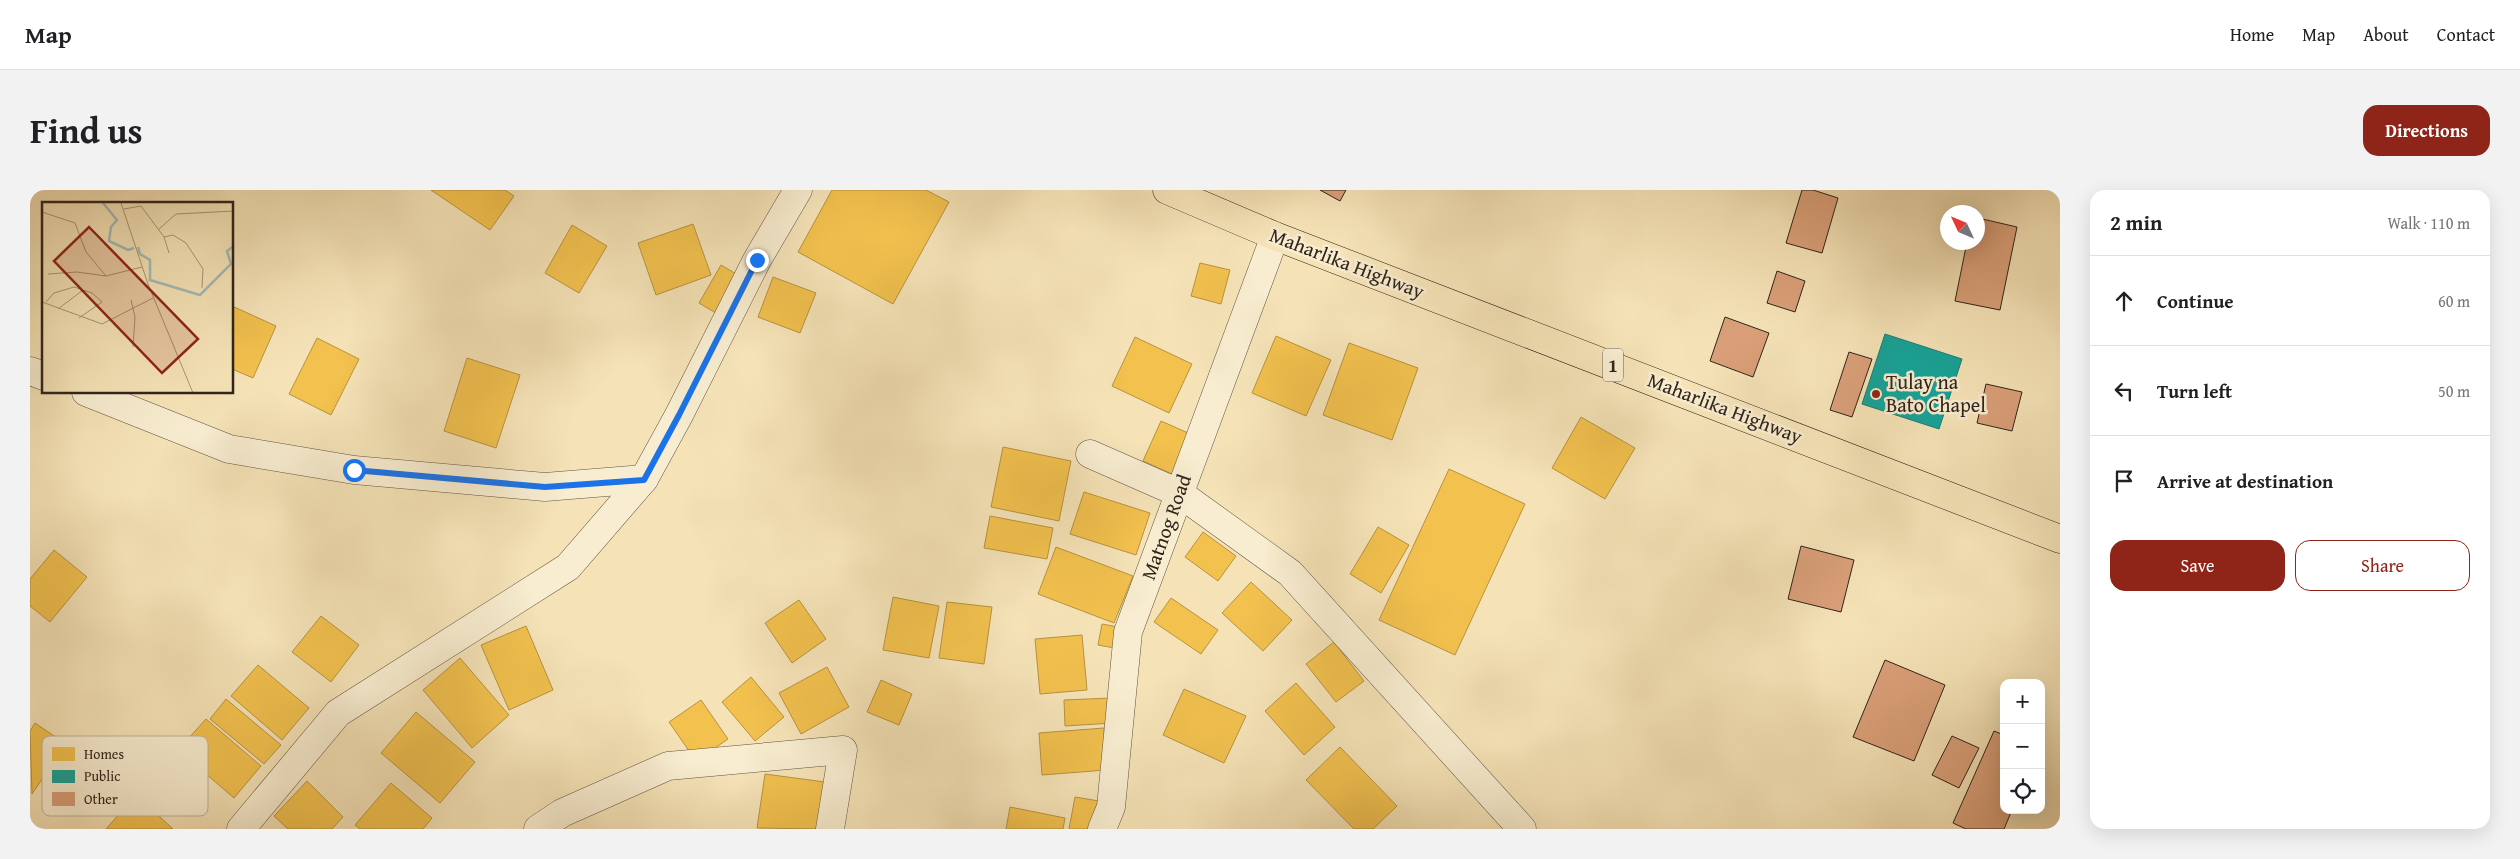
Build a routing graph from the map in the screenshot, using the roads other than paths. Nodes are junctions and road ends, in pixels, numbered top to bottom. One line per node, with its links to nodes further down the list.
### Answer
1 (798, 190): 8 (street)
2 (1167, 190): 3 (highway, Maharlika Highway / 1)
3 (1275, 236): 9 (street, Matnog Road); 10 (highway, Maharlika Highway / 1)
4 (30, 371): 5 (street)
5 (42, 375)
6 (91, 394): 8 (street)
7 (1090, 454): 9 (street)
8 (644, 480): 12 (street)
9 (1179, 493): 15 (street, Matnog Road); 16 (street)
10 (2060, 539)
11 (562, 821): 13 (street); 14 (street)
12 (241, 829)
13 (538, 829)
14 (830, 829)
15 (1102, 829)
16 (1522, 829)

